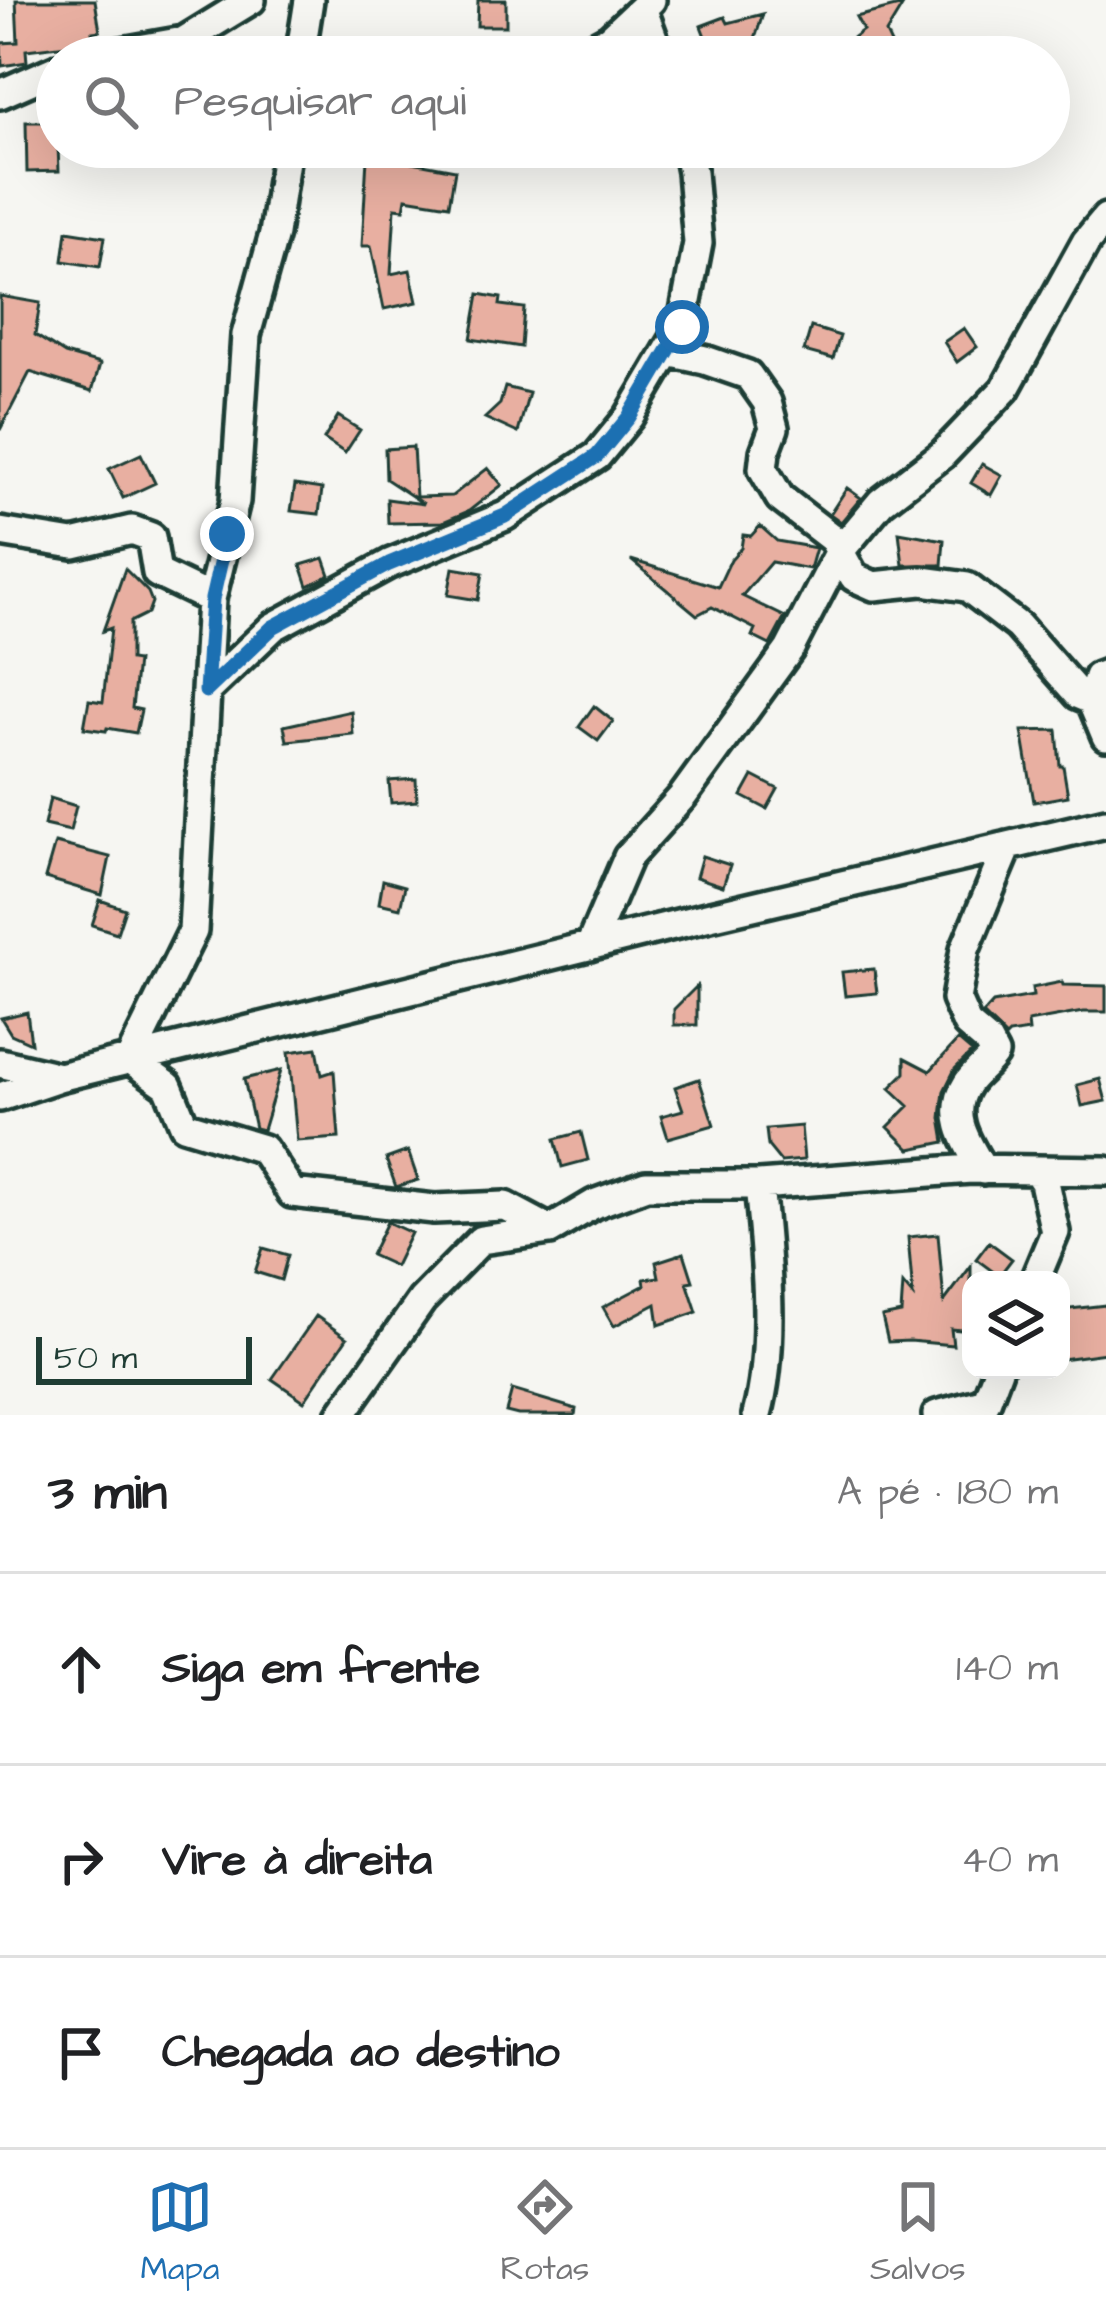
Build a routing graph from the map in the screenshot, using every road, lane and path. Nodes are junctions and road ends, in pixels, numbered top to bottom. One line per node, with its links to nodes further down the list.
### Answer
1 (251, 0): 4 (street)
2 (309, 0): 5 (street)
3 (646, 3): 6 (street); 7 (street)
4 (192, 36)
5 (303, 36)
6 (612, 36)
7 (655, 36)
8 (36, 78): 9 (street)
9 (0, 94)
10 (284, 168): 16 (street)
11 (691, 168): 13 (street)
12 (1106, 218): 15 (street)
13 (668, 352): 15 (street); 18 (street)
14 (0, 532): 16 (street)
15 (840, 551): 19 (street); 23 (street)
16 (212, 599): 18 (street)
17 (1106, 674): 19 (street)
18 (206, 691): 24 (street)
19 (1091, 700): 20 (street)
20 (1106, 736)
21 (1106, 823): 22 (street)
22 (1009, 846): 23 (street); 28 (street)
23 (590, 946): 24 (street)
24 (130, 1060): 26 (street); 32 (street)
25 (0, 1063): 26 (street)
26 (59, 1077): 27 (street)
27 (0, 1097)
28 (983, 1170): 29 (street); 31 (street)
29 (1036, 1170): 30 (street); 33 (street)
30 (1106, 1171)
31 (759, 1185): 32 (street); 36 (street)
32 (550, 1230): 35 (street)
33 (1039, 1271)
34 (995, 1379): 37 (street)
35 (341, 1415)
36 (757, 1415)
37 (937, 1415)

